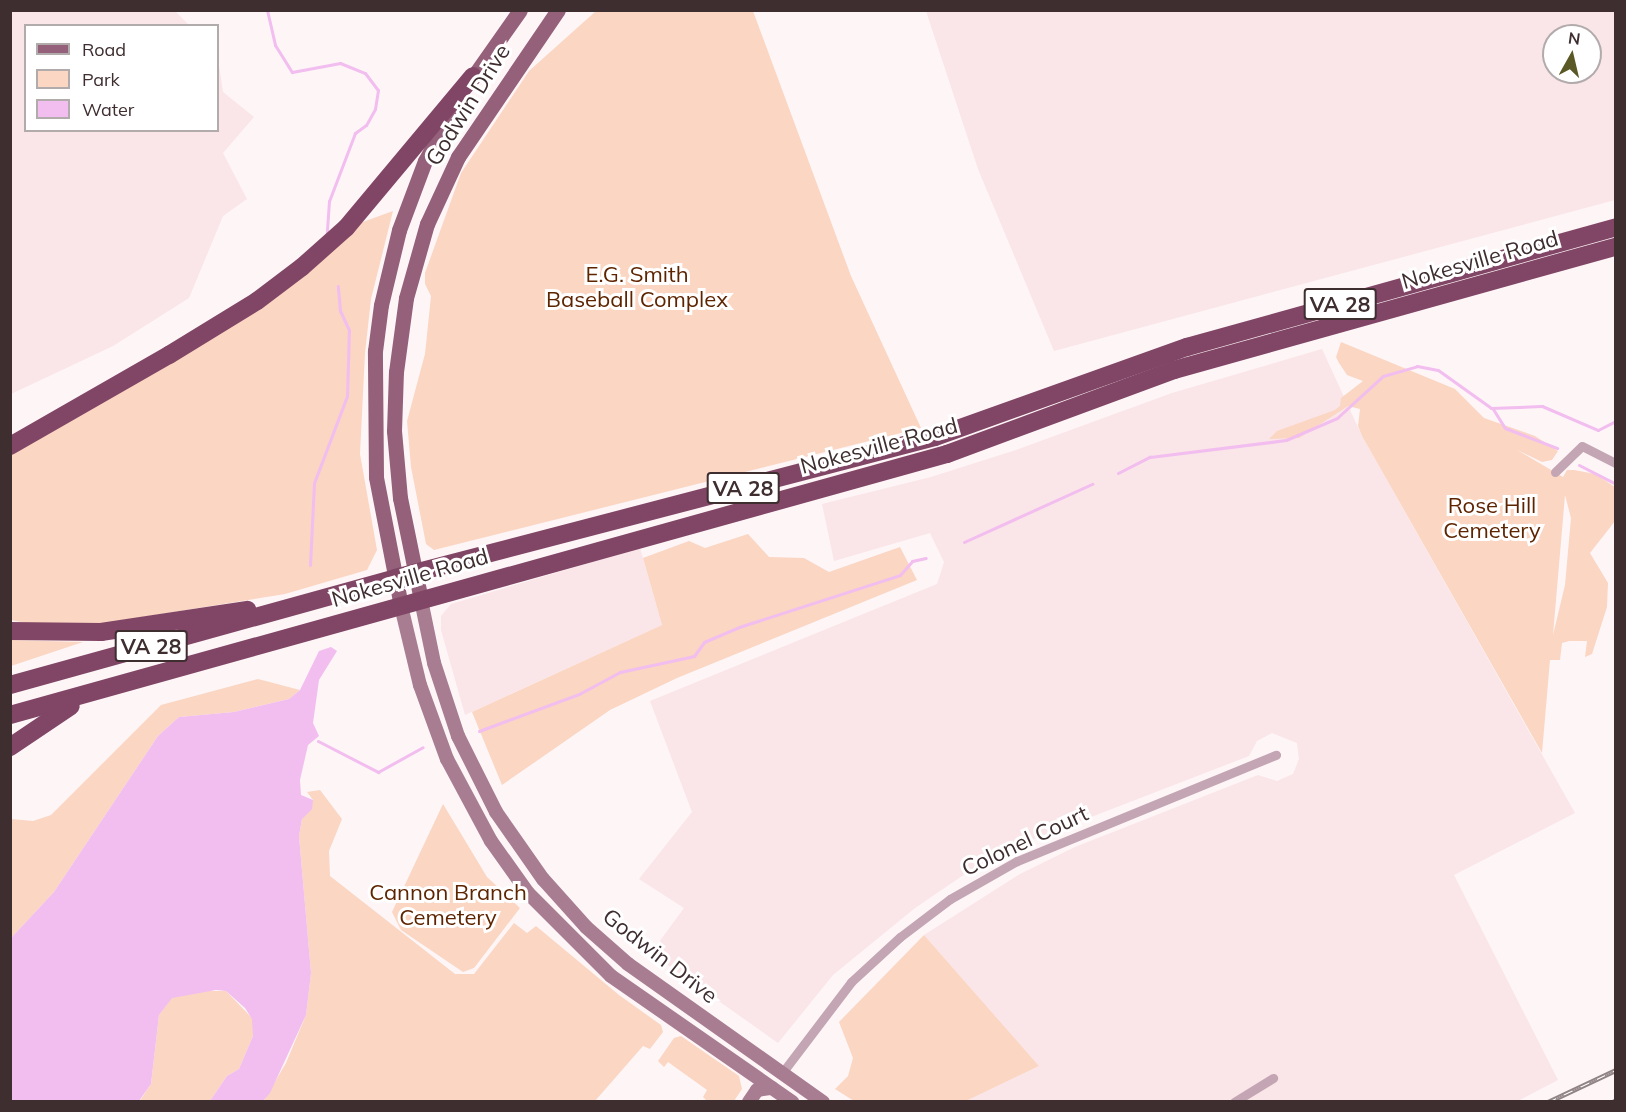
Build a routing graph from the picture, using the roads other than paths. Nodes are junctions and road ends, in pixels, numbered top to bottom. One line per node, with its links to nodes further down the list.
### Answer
1 (520, 10): 3 (main road, Godwin Drive)
2 (558, 10): 9 (main road, Godwin Drive)
3 (473, 76): 6 (highway); 10 (main road, Godwin Drive)
4 (1616, 227): 9 (highway, Nokesville Road / VA 28)
5 (1616, 247): 11 (highway, Nokesville Road / VA 28)
6 (10, 446)
7 (1616, 463): 8 (street)
8 (1555, 472)
9 (415, 573): 10 (highway, Nokesville Road / VA 28); 11 (main road, Godwin Drive)
10 (395, 578): 12 (highway, Nokesville Road / VA 28); 13 (main road, Godwin Drive)
11 (421, 600): 13 (highway, Nokesville Road / VA 28); 20 (street, Godwin Drive)
12 (291, 606): 14 (highway); 16 (highway, Nokesville Road / VA 28)
13 (401, 606): 15 (highway, Nokesville Road / VA 28); 21 (street, Godwin Drive)
14 (10, 631)
15 (124, 683): 17 (highway, Nokesville Road / VA 28); 18 (highway)
16 (10, 686)
17 (10, 715)
18 (10, 747)
19 (1276, 755): 22 (street, Colonel Court)
20 (543, 879): 21 (street); 22 (street, Godwin Drive)
21 (528, 893): 24 (street, Godwin Drive)
22 (782, 1073): 24 (street); 27 (street, Godwin Drive)
23 (1273, 1078): 28 (street)
24 (773, 1094): 25 (street); 26 (street, Godwin Drive)
25 (749, 1101)
26 (792, 1101)
27 (823, 1101)
28 (1234, 1101)

